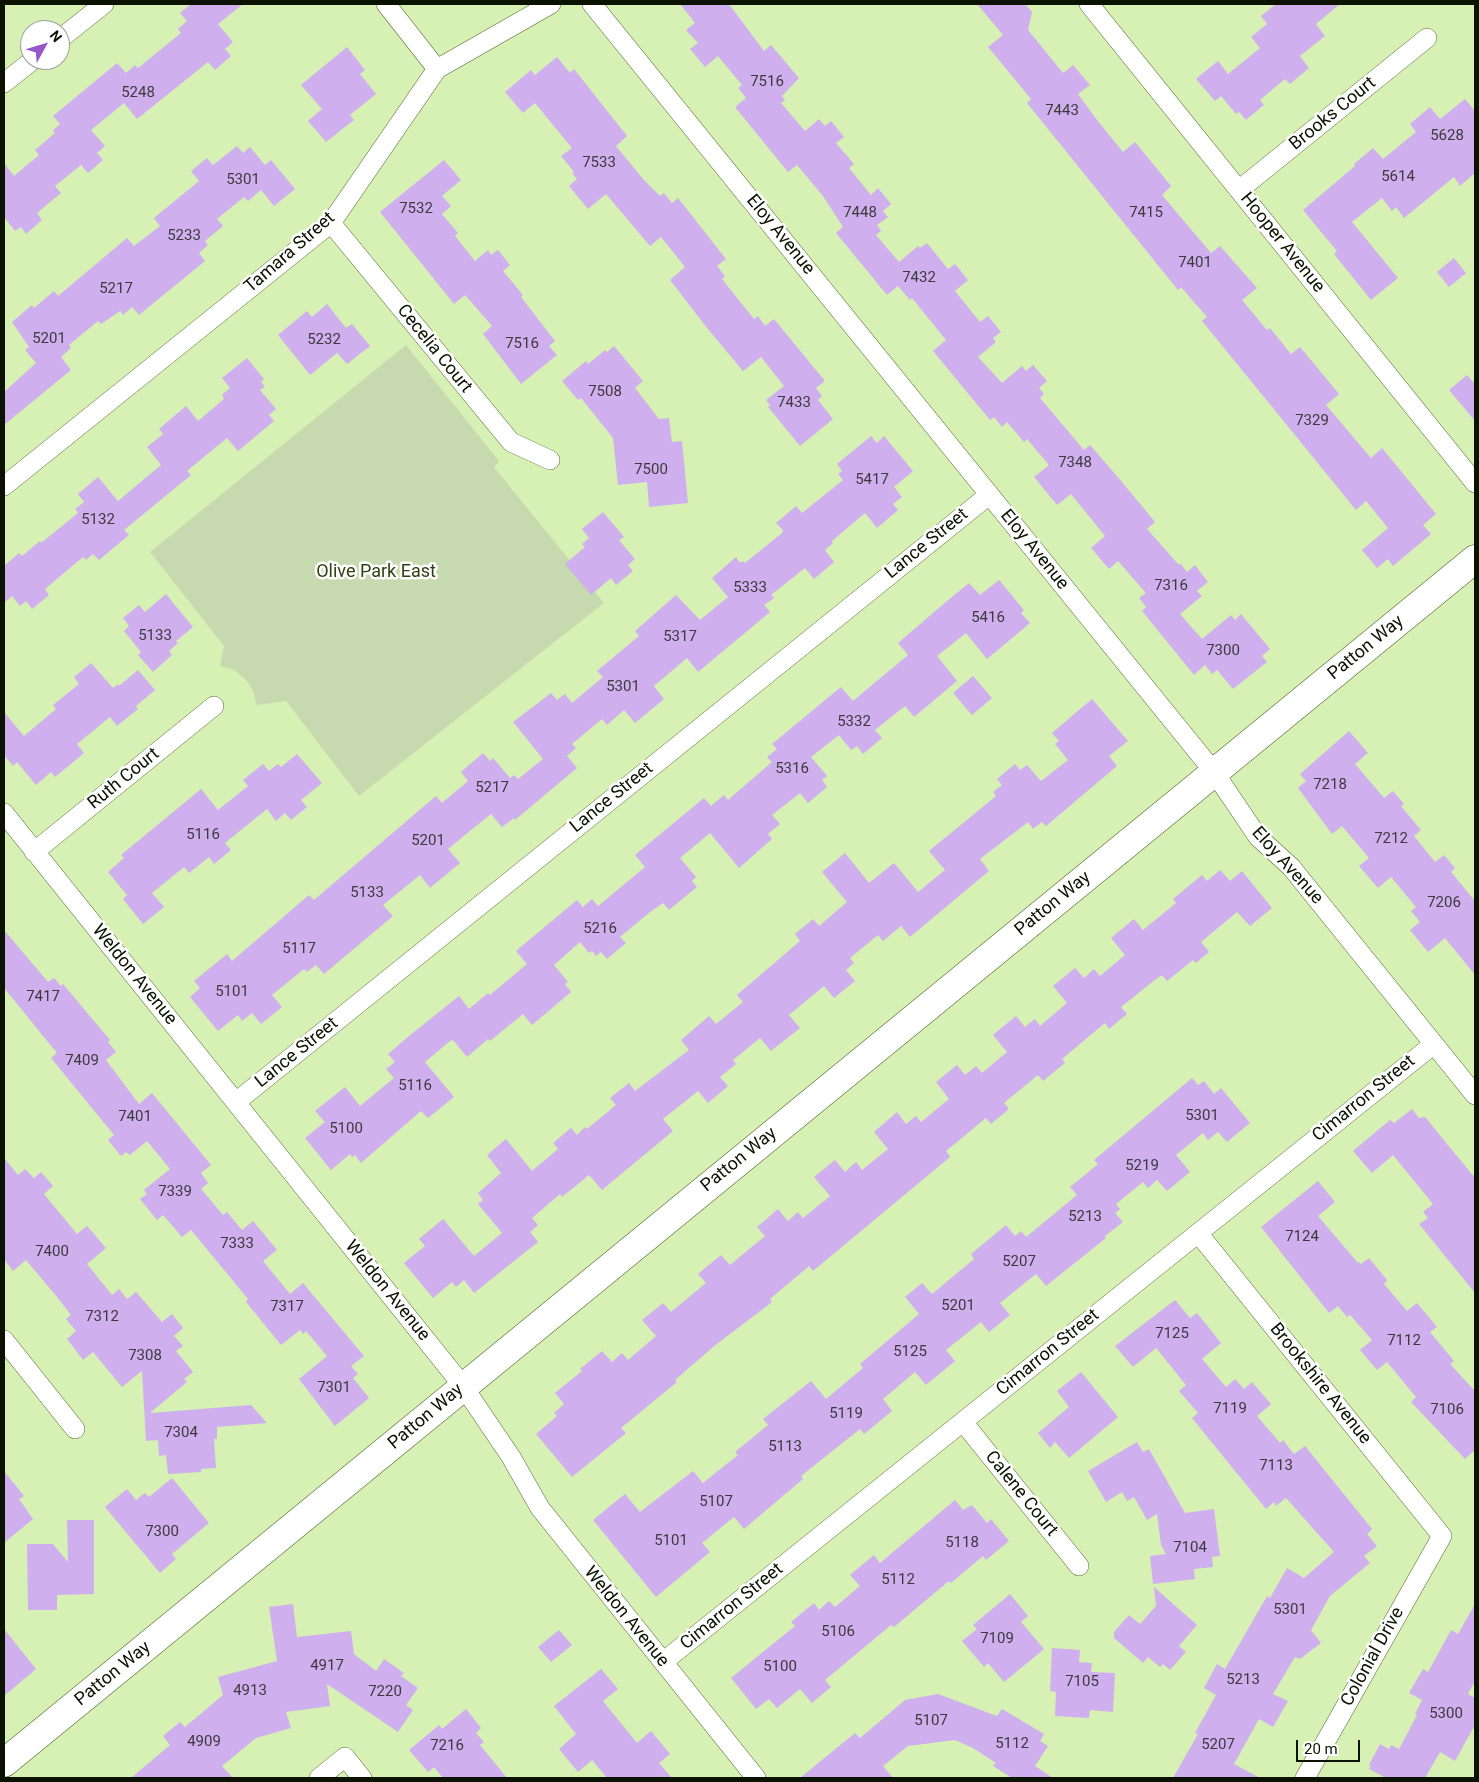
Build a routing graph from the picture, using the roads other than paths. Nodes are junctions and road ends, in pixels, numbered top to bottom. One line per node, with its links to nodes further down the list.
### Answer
1 (104, 4): 6 (street)
2 (386, 4): 8 (street)
3 (550, 4): 8 (street, Tamara Street)
4 (592, 4): 16 (street, Eloy Avenue)
5 (1090, 4): 11 (street, Hooper Avenue)
6 (70, 31)
7 (1427, 38): 11 (street, Brooks Court)
8 (437, 68): 12 (street, Tamara Street)
9 (21, 70): 10 (street)
10 (4, 84)
11 (1239, 190): 14 (street, Hooper Avenue)
12 (331, 223): 13 (street, Cecelia Court); 15 (street, Tamara Street)
13 (550, 460)
14 (1475, 482)
15 (4, 486)
16 (988, 495): 19 (street, Eloy Avenue); 24 (street, Lance Street)
17 (1475, 559): 19 (street, Patton Way)
18 (214, 706): 21 (street, Ruth Court)
19 (1214, 772): 22 (street, Eloy Avenue); 27 (street, Patton Way)
20 (4, 813): 21 (street, Weldon Avenue)
21 (34, 852): 24 (street, Weldon Avenue)
22 (1434, 1044): 23 (street, Eloy Avenue); 25 (street, Cimarron Street)
23 (1475, 1096)
24 (236, 1102): 27 (street, Weldon Avenue)
25 (1198, 1233): 28 (street, Cimarron Street); 30 (street, Brookshire Avenue)
26 (4, 1340): 29 (street)
27 (463, 1386): 32 (street, Weldon Avenue); 33 (street, Patton Way)
28 (963, 1422): 31 (street, Calene Court); 32 (street, Cimarron Street)
29 (75, 1429)
30 (1442, 1536): 37 (street, Colonial Drive)
31 (1079, 1566)
32 (663, 1662): 36 (street, Weldon Avenue)
33 (4, 1763)
34 (318, 1778): 35 (street)
35 (362, 1778)
36 (756, 1778)
37 (1305, 1778)

